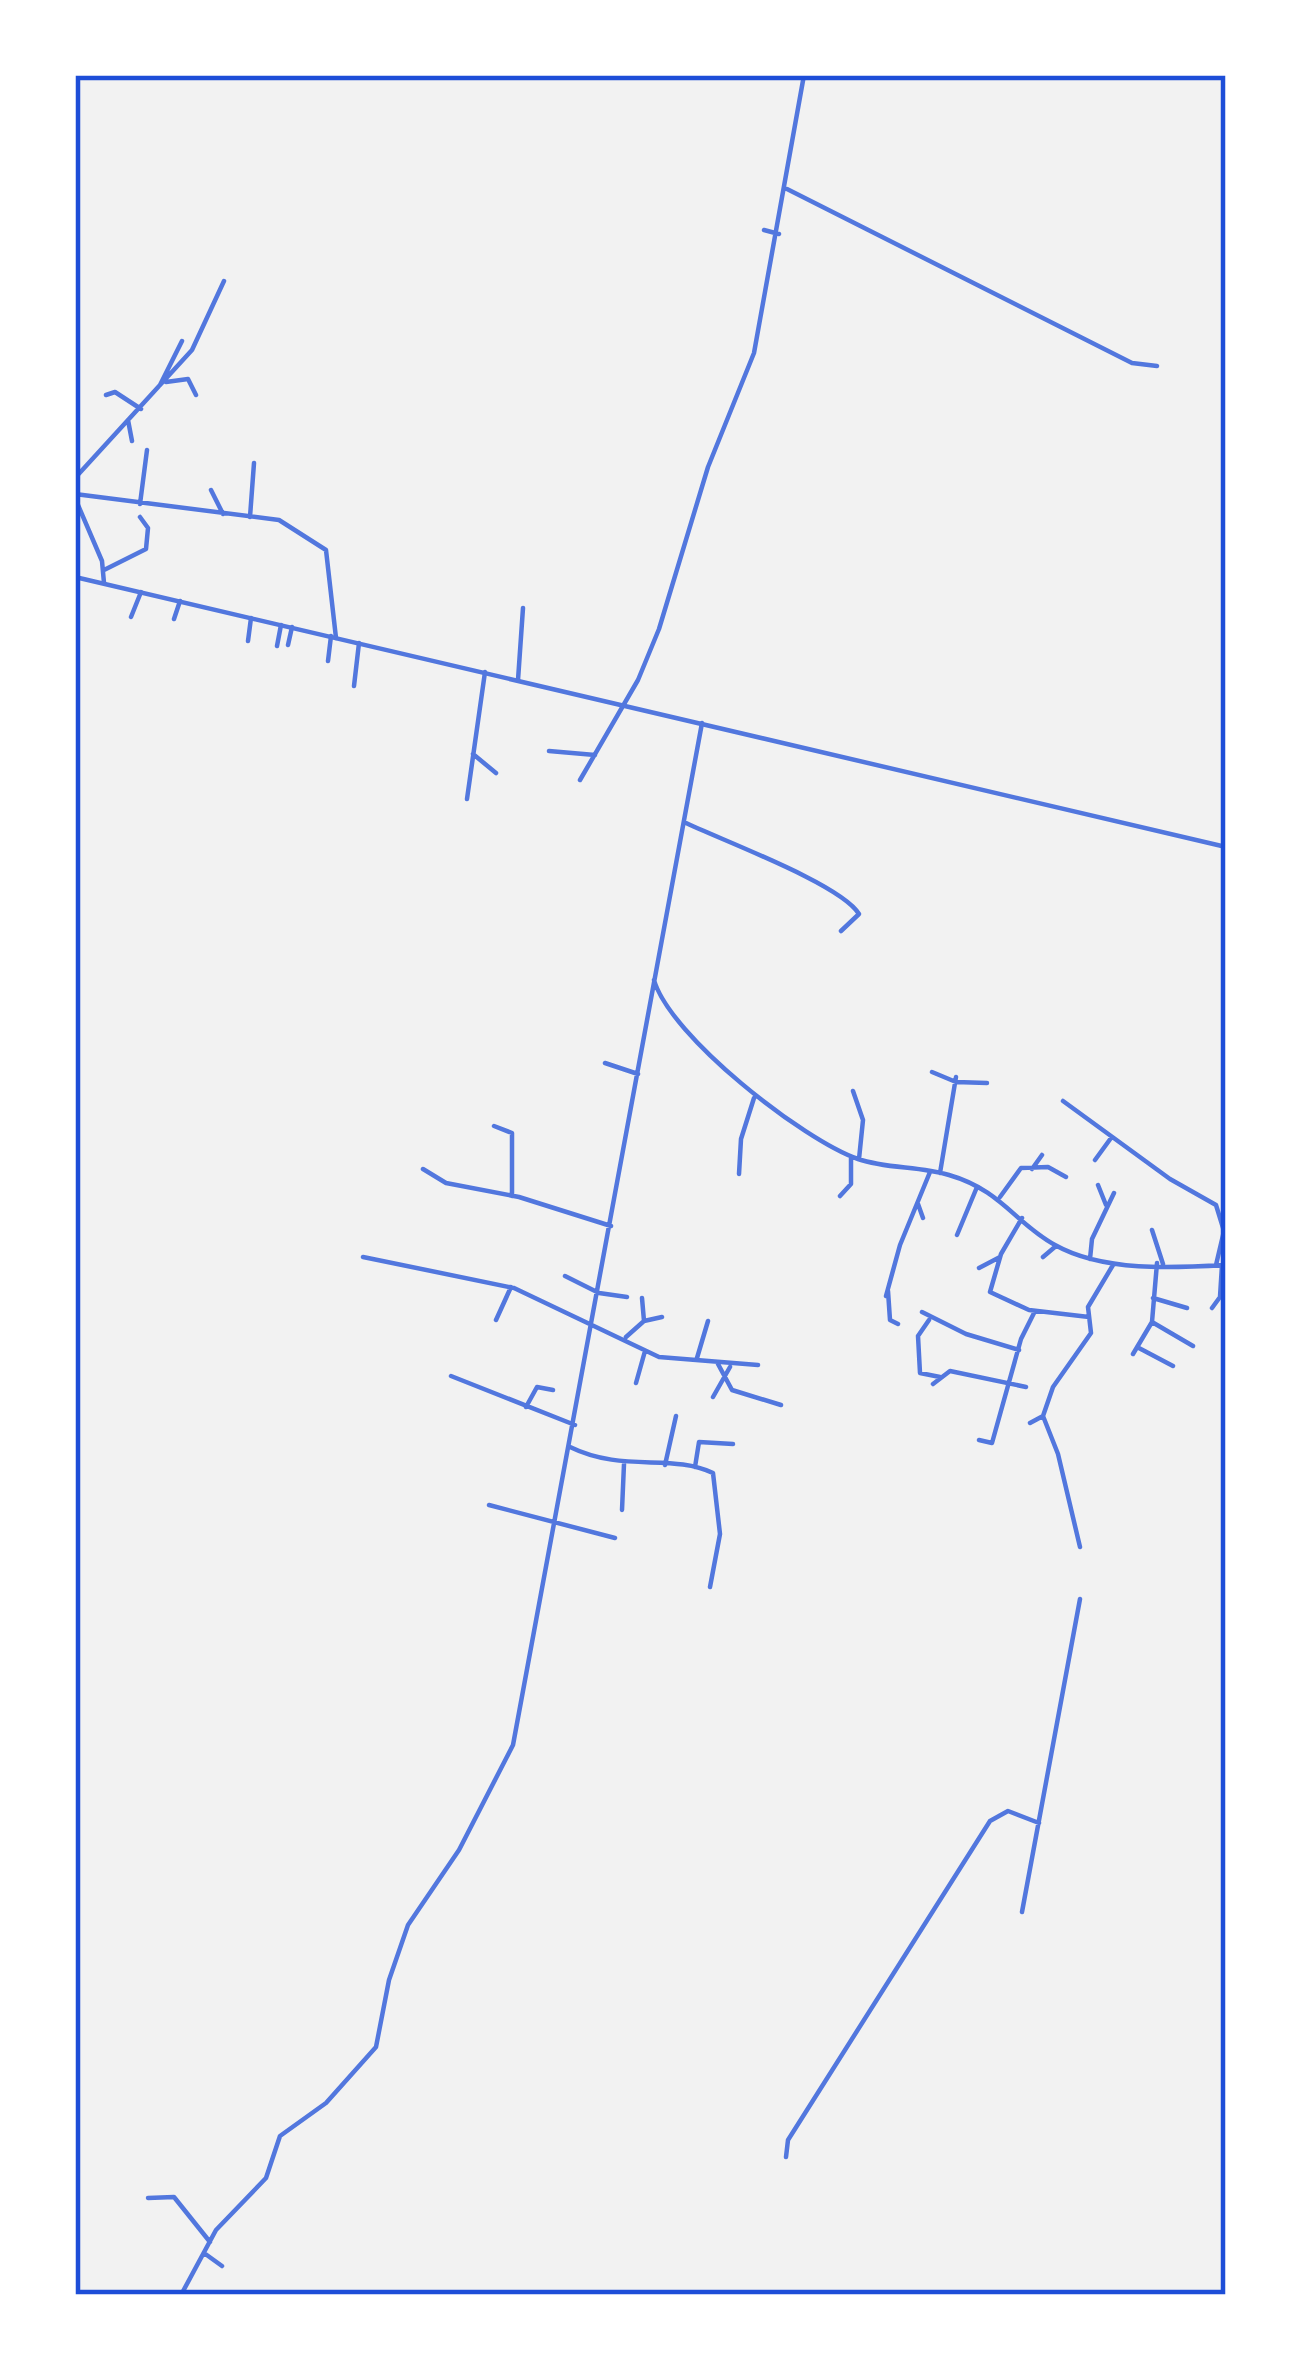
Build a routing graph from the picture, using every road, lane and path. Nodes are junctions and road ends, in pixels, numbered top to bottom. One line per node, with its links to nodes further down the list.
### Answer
1 (804, 75): 2 (street)
2 (787, 189): 4 (street); 7 (street)
3 (764, 230): 4 (street)
4 (779, 234): 44 (street)
5 (224, 280): 8 (street)
6 (182, 341): 9 (street)
7 (1157, 366)
8 (166, 382): 9 (street); 11 (street)
9 (158, 391): 12 (street)
10 (106, 395): 12 (street)
11 (196, 395)
12 (140, 409): 13 (street)
13 (128, 420): 14 (street); 17 (street)
14 (132, 441)
15 (147, 450): 20 (street)
16 (254, 463): 23 (street)
17 (75, 478)
18 (211, 490): 21 (street)
19 (75, 496): 20 (street); 24 (street)
20 (140, 504): 21 (street)
21 (223, 514): 23 (street)
22 (140, 517): 24 (street)
23 (250, 517): 35 (street)
24 (104, 571): 26 (street)
25 (75, 577): 26 (street)
26 (104, 583): 27 (street)
27 (141, 592): 28 (street); 30 (street)
28 (180, 601): 31 (street); 32 (street)
29 (524, 608): 42 (street)
30 (131, 617)
31 (251, 618): 33 (street); 36 (street)
32 (174, 619)
33 (281, 625): 34 (street); 39 (street)
34 (292, 627): 35 (street); 38 (street)
35 (333, 637): 37 (street); 40 (street)
36 (248, 641)
37 (359, 643): 41 (street); 43 (street)
38 (288, 645)
39 (277, 646)
40 (328, 661)
41 (485, 673): 42 (street); 47 (street)
42 (518, 680): 44 (street)
43 (354, 686)
44 (624, 705): 45 (street); 48 (street)
45 (702, 723): 52 (street); 53 (street)
46 (549, 751): 48 (street)
47 (473, 754): 49 (street); 51 (street)
48 (595, 755): 50 (street)
49 (496, 773)
50 (580, 780)
51 (467, 799)
52 (684, 822): 54 (street); 55 (street)
53 (1226, 847)
54 (841, 931)
55 (653, 978): 58 (street); 62 (street)
56 (605, 1063): 58 (street)
57 (932, 1072): 59 (street)
58 (638, 1074): 85 (street)
59 (956, 1080): 60 (street); 72 (street)
60 (987, 1083)
61 (853, 1091): 67 (street)
62 (754, 1098): 67 (street); 73 (street)
63 (1063, 1101): 65 (street)
64 (494, 1126): 78 (street)
65 (1111, 1138): 68 (street); 95 (street)
66 (1042, 1155): 70 (street)
67 (855, 1158): 71 (street); 79 (street)
68 (1095, 1160)
69 (423, 1168): 78 (street)
70 (1032, 1169): 74 (street); 80 (street)
71 (930, 1172): 72 (street); 81 (street)
72 (940, 1173): 76 (street)
73 (739, 1174)
74 (1066, 1177)
75 (1098, 1185): 82 (street)
76 (977, 1187): 80 (street); 87 (street)
77 (1114, 1193): 82 (street)
78 (512, 1196): 85 (street)
79 (840, 1196)
80 (1000, 1197): 83 (street)
81 (918, 1204): 84 (street); 115 (street)
82 (1106, 1211): 92 (street)
83 (1023, 1217): 88 (street); 91 (street)
84 (923, 1219)
85 (610, 1226): 99 (street)
86 (1152, 1230): 93 (street)
87 (957, 1235)
88 (1056, 1246): 90 (street); 92 (street)
89 (363, 1257): 98 (street)
90 (1043, 1257)
91 (1000, 1258): 96 (street); 105 (street)
92 (1090, 1259): 94 (street)
93 (1160, 1264): 94 (street); 95 (street); 102 (street)
94 (1114, 1265): 108 (street)
95 (1222, 1265): 104 (street)
96 (979, 1268)
97 (565, 1276): 99 (street)
98 (511, 1288): 110 (street); 114 (street)
99 (599, 1293): 100 (street); 114 (street)
100 (627, 1297)
101 (642, 1298): 111 (street)
102 (1154, 1298): 103 (street); 113 (street)
103 (1187, 1308)
104 (1212, 1308)
105 (1035, 1311): 108 (street); 118 (street)
106 (922, 1312): 109 (street)
107 (662, 1317): 111 (street)
108 (1089, 1317): 137 (street)
109 (929, 1319): 118 (street); 126 (street)
110 (496, 1320)
111 (644, 1321): 116 (street)
112 (708, 1321): 120 (street)
113 (1152, 1322): 117 (street); 124 (street)
114 (594, 1323): 116 (street); 139 (street)
115 (898, 1324)
116 (626, 1337): 119 (street)
117 (1193, 1346)
118 (1019, 1350): 128 (street)
119 (645, 1351): 120 (street); 129 (street)
120 (697, 1358): 121 (street)
121 (718, 1364): 122 (street); 127 (street)
122 (730, 1366): 123 (street); 127 (street)
123 (758, 1366)
124 (1173, 1366)
125 (451, 1376): 135 (street)
126 (940, 1377): 128 (street); 130 (street)
127 (724, 1378): 133 (street); 134 (street)
128 (1008, 1382): 131 (street); 140 (street)
129 (636, 1383)
130 (933, 1384)
131 (1026, 1387)
132 (553, 1390): 135 (street)
133 (713, 1397)
134 (781, 1405)
135 (526, 1407): 139 (street)
136 (676, 1416): 144 (street)
137 (1043, 1416): 138 (street); 150 (street)
138 (1030, 1423)
139 (575, 1425): 142 (street)
140 (979, 1440)
141 (733, 1444): 145 (street)
142 (571, 1447): 143 (street); 148 (street)
143 (624, 1464): 144 (street); 147 (street)
144 (665, 1465): 145 (street)
145 (695, 1467): 151 (street)
146 (489, 1504): 148 (street)
147 (622, 1510)
148 (556, 1526): 149 (street); 157 (street)
149 (615, 1538)
150 (1080, 1546)
151 (710, 1587)
152 (1081, 1599): 153 (street)
153 (1039, 1823): 154 (street); 155 (street)
154 (1022, 1912)
155 (786, 2157)
156 (148, 2198): 157 (street)
157 (210, 2242): 158 (street)
158 (204, 2253): 159 (street); 160 (street)
159 (222, 2266)
160 (181, 2295)

